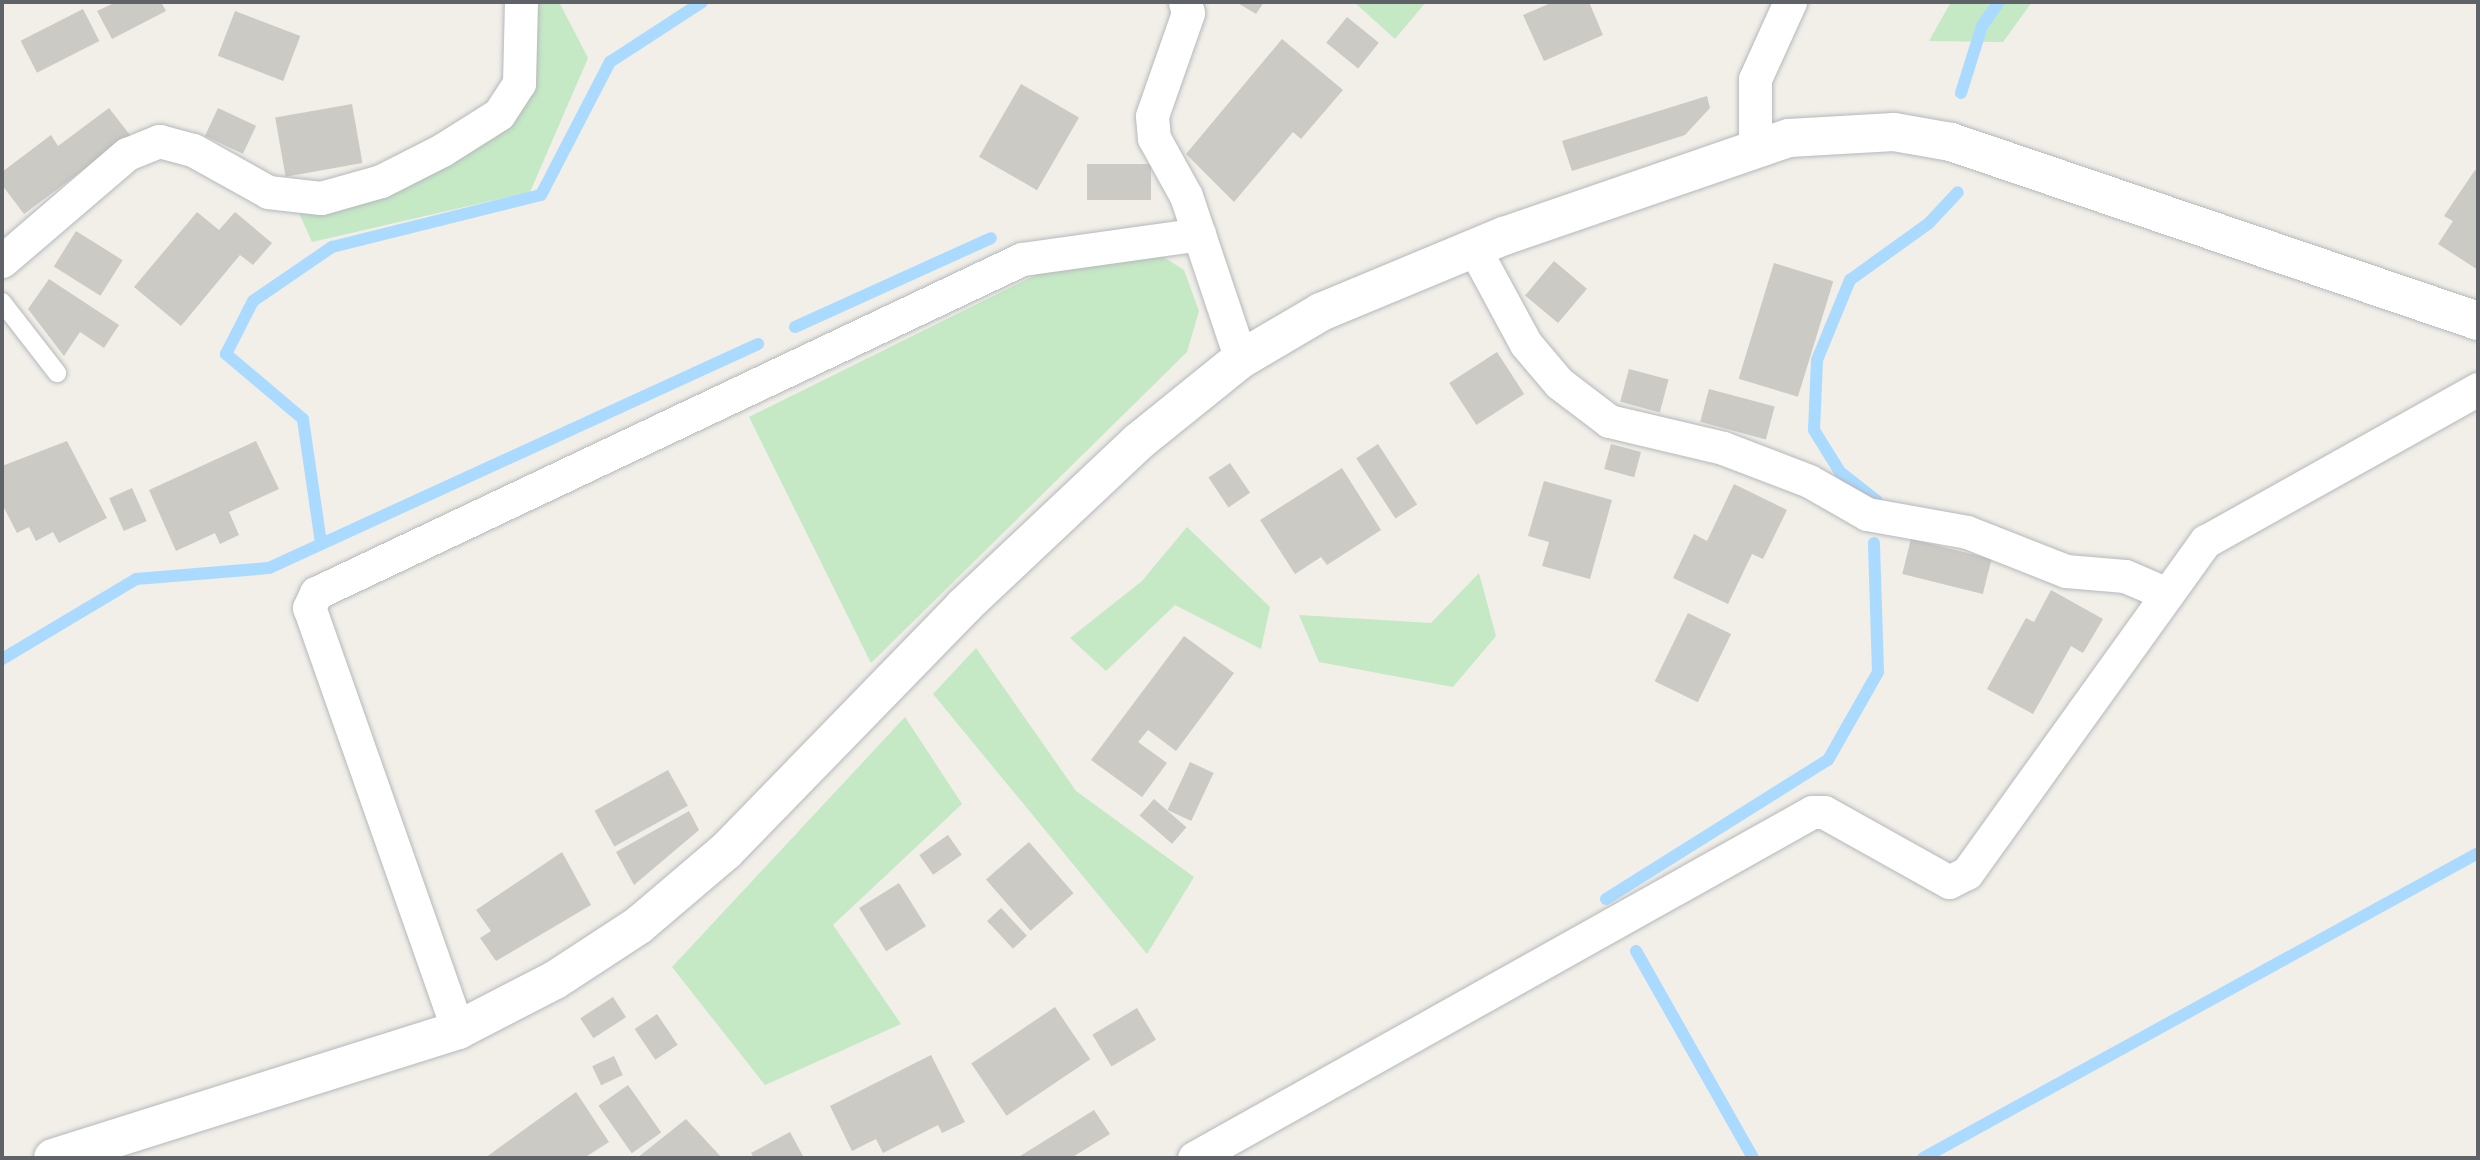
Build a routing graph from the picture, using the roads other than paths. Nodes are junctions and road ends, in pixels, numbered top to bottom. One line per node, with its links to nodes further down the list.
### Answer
1 (521, 2): 7 (street)
2 (1185, 2): 5 (street)
3 (1790, 2): 4 (street)
4 (1755, 149): 6 (street); 9 (street)
5 (1199, 234): 10 (street); 14 (street)
6 (1474, 248): 10 (street); 13 (street)
7 (4, 250)
8 (2, 302): 11 (lane)
9 (2478, 321)
10 (1241, 359): 14 (street)
11 (57, 373)
12 (2478, 389): 13 (street)
13 (2167, 594): 16 (street)
14 (458, 1030): 15 (street)
15 (54, 1158)
16 (1194, 1158)

